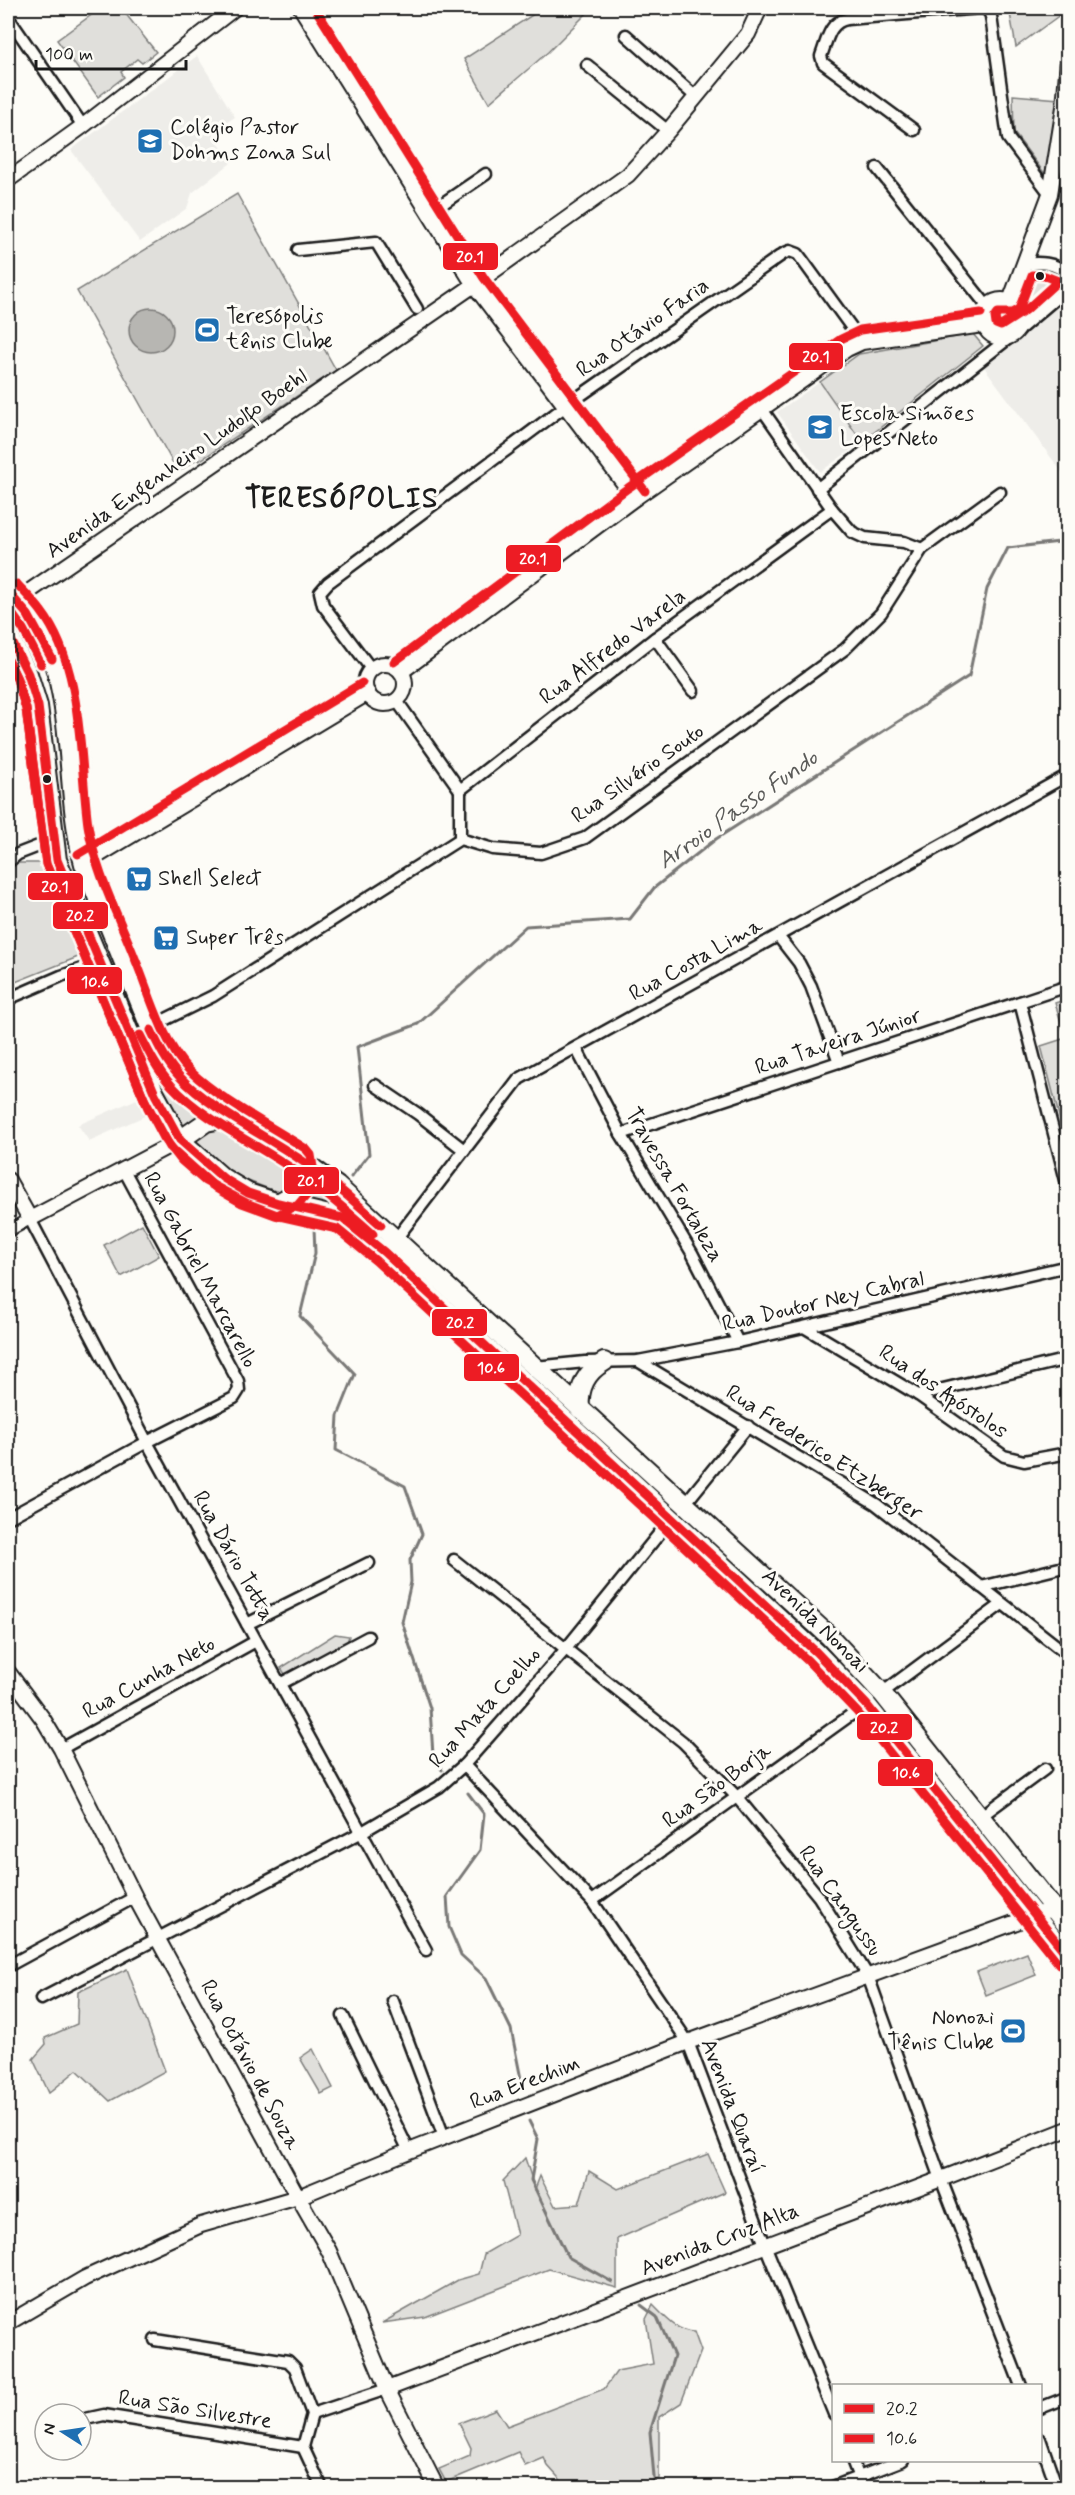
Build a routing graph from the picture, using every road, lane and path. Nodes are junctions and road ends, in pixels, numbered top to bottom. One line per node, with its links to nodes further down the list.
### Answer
1 (235, 8): 9 (street)
2 (301, 8): 20 (street)
3 (760, 8): 8 (street, Avenida Engenheiro Ludolfo Boehl)
4 (8, 17): 9 (street)
5 (626, 35): 8 (street)
6 (1068, 60): 15 (street)
7 (587, 65): 11 (street)
8 (696, 97): 11 (street, Avenida Engenheiro Ludolfo Boehl)
9 (82, 126): 14 (street)
10 (914, 130): 15 (street)
11 (668, 131): 20 (street, Avenida Engenheiro Ludolfo Boehl)
12 (878, 168): 23 (street)
13 (486, 174): 16 (street)
14 (8, 180)
15 (1050, 194): 18 (street)
16 (442, 204)
17 (298, 250): 24 (street)
18 (1023, 264): 19 (street); 22 (street)
19 (1068, 274)
20 (474, 285): 28 (street); 35 (street, Avenida Engenheiro Ludolfo Boehl)
21 (1068, 288): 26 (street)
22 (1010, 301): 23 (street); 26 (street)
23 (987, 306): 25 (street)
24 (417, 309)
25 (983, 325): 26 (street); 27 (street)
26 (1014, 334): 30 (street)
27 (862, 342): 28 (street, Rua Otávio Faria); 29 (street)
28 (567, 405): 32 (street); 38 (street, Rua Otávio Faria)
29 (762, 409): 30 (street); 32 (street)
30 (818, 489): 33 (street)
31 (1000, 492): 34 (street, Rua Silvério Souto)
32 (635, 498): 39 (street)
33 (832, 509): 34 (street); 37 (street, Rua Alfredo Varela)
34 (922, 549): 45 (street, Rua Silvério Souto)
35 (10, 599): 48 (main road, Avenida Nonoai)
36 (8, 634): 46 (main road, Avenida Nonoai)
37 (655, 638): 40 (street); 44 (street, Rua Alfredo Varela)
38 (372, 670): 39 (street); 41 (street)
39 (401, 672): 42 (street)
40 (693, 691)
41 (368, 693): 42 (street); 48 (street)
42 (397, 700): 44 (street)
43 (1068, 775): 49 (street, Rua Costa Lima)
44 (460, 790): 45 (street)
45 (460, 839): 54 (street)
46 (54, 840): 47 (street); 50 (main road, Avenida Nonoai)
47 (8, 862)
48 (84, 864): 54 (main road, Avenida Nonoai)
49 (778, 936): 55 (street, Rua Costa Lima); 56 (street)
50 (99, 963): 52 (street); 60 (main road, Avenida Nonoai)
51 (1068, 986): 53 (street, Rua Taveira Júnior)
52 (8, 999)
53 (1020, 1002): 56 (street, Rua Taveira Júnior); 65 (street)
54 (150, 1027): 58 (main road, Avenida Nonoai)
55 (576, 1048): 59 (street, Travessa Fortaleza); 61 (street, Rua Costa Lima)
56 (839, 1062): 59 (street, Rua Taveira Júnior)
57 (375, 1085): 61 (street)
58 (232, 1116): 60 (main road); 62 (main road, Avenida Nonoai)
59 (621, 1134): 72 (street, Travessa Fortaleza)
60 (180, 1140): 63 (street); 66 (main road, Avenida Nonoai)
61 (464, 1150): 69 (street, Rua Costa Lima)
62 (300, 1160): 66 (main road); 69 (main road, Avenida Nonoai)
63 (124, 1170): 67 (street); 82 (street, Rua Gabriel Marcarello)
64 (8, 1180): 67 (street, Rua Dário Totta)
65 (1068, 1188)
66 (278, 1203): 73 (main road, Avenida Nonoai)
67 (30, 1219): 68 (street); 82 (street, Rua Dário Totta)
68 (8, 1231)
69 (396, 1239): 75 (main road, Avenida Nonoai)
70 (1068, 1266): 71 (street, Rua Doutor Ney Cabral)
71 (804, 1327): 72 (street, Rua Doutor Ney Cabral); 79 (street, Rua dos Apóstolos)
72 (738, 1342): 76 (street, Rua Doutor Ney Cabral)
73 (492, 1352): 75 (main road); 86 (main road, Avenida Nonoai)
74 (1068, 1359): 79 (street)
75 (529, 1361): 77 (street, Rua Doutor Ney Cabral); 77 (street, Rua Doutor Ney Cabral); 80 (main road, Avenida Nonoai)
76 (638, 1361): 78 (street, Rua Doutor Ney Cabral); 81 (street, Rua Frederico Etzberger)
77 (585, 1362): 78 (street, Rua Doutor Ney Cabral)
78 (604, 1362): 80 (main road)
79 (918, 1395): 83 (street, Rua dos Apóstolos)
80 (580, 1409): 84 (main road, Avenida Nonoai)
81 (748, 1425): 84 (street); 90 (street, Rua Frederico Etzberger)
82 (147, 1442): 85 (street); 92 (street, Rua Dário Totta)
83 (1068, 1453)
84 (684, 1505): 99 (main road, Avenida Nonoai)
85 (8, 1518)
86 (671, 1519): 95 (street, Rua Mata Coelho); 100 (main road, Avenida Nonoai)
87 (454, 1560): 95 (street, Rua Cangussu)
88 (369, 1563): 92 (street)
89 (1068, 1566): 90 (street)
90 (981, 1587): 91 (street, Rua Frederico Etzberger)
91 (1002, 1604): 96 (street, Rua Frederico Etzberger); 99 (street)
92 (247, 1624): 94 (street, Rua Dário Totta)
93 (368, 1637): 98 (street)
94 (256, 1641): 98 (street, Rua Dário Totta); 101 (street, Rua Cunha Neto)
95 (565, 1650): 102 (street, Rua Mata Coelho); 104 (street, Rua Cangussu)
96 (1068, 1655)
97 (8, 1672): 101 (street, Rua Octávio de Souza)
98 (280, 1684): 106 (street, Rua Dário Totta)
99 (882, 1693): 105 (main road, Avenida Nonoai)
100 (866, 1704): 104 (street, Rua São Borja); 110 (main road, Avenida Nonoai)
101 (61, 1749): 107 (street, Rua Octávio de Souza)
102 (464, 1765): 106 (street, Rua Mata Coelho); 108 (street, Avenida Quaraí)
103 (1045, 1768): 105 (street)
104 (736, 1796): 108 (street, Rua São Borja); 116 (street, Rua Cangussu)
105 (980, 1817): 109 (main road, Avenida Nonoai)
106 (362, 1832): 112 (street, Rua Mata Coelho); 113 (street, Rua Dário Totta)
107 (135, 1897): 112 (street, Rua Octávio de Souza); 115 (street)
108 (592, 1901): 120 (street, Avenida Quaraí)
109 (1060, 1905): 110 (street, Rua Erechim); 111 (main road, Avenida Nonoai)
110 (1034, 1916): 114 (main road, Avenida Nonoai); 116 (street, Rua Erechim)
111 (1068, 1927)
112 (157, 1938): 117 (street, Rua Mata Coelho); 125 (street, Rua Octávio de Souza)
113 (426, 1950)
114 (1068, 1958)
115 (8, 1966)
116 (868, 1976): 120 (street, Rua Erechim); 124 (street, Rua Cangussu)
117 (41, 1999)
118 (393, 2001): 122 (street)
119 (343, 2016): 123 (street)
120 (688, 2042): 122 (street, Rua Erechim); 126 (street, Avenida Quaraí)
121 (1068, 2129): 124 (street, Avenida Cruz Alta)
122 (444, 2138): 123 (street, Rua Erechim)
123 (409, 2151): 125 (street, Rua Erechim)
124 (941, 2179): 126 (street, Avenida Cruz Alta); 129 (street, Rua Cangussu)
125 (298, 2197): 127 (street, Rua Erechim); 130 (street, Rua Octávio de Souza)
126 (765, 2245): 130 (street, Avenida Cruz Alta); 133 (street, Avenida Quaraí)
127 (8, 2323)
128 (155, 2340): 134 (street)
129 (1021, 2384)
130 (387, 2389): 134 (street); 141 (street, Rua Octávio de Souza)
131 (1068, 2397): 132 (street)
132 (1042, 2408)
133 (832, 2409)
134 (312, 2414): 137 (street)
135 (93, 2417): 137 (street, Rua São Silvestre)
136 (1042, 2442): 144 (street)
137 (303, 2448): 142 (street)
138 (853, 2462): 140 (street)
139 (899, 2462): 140 (street)
140 (861, 2482): 143 (street)
141 (434, 2486)
142 (322, 2487)
143 (830, 2487)
144 (1057, 2487)

